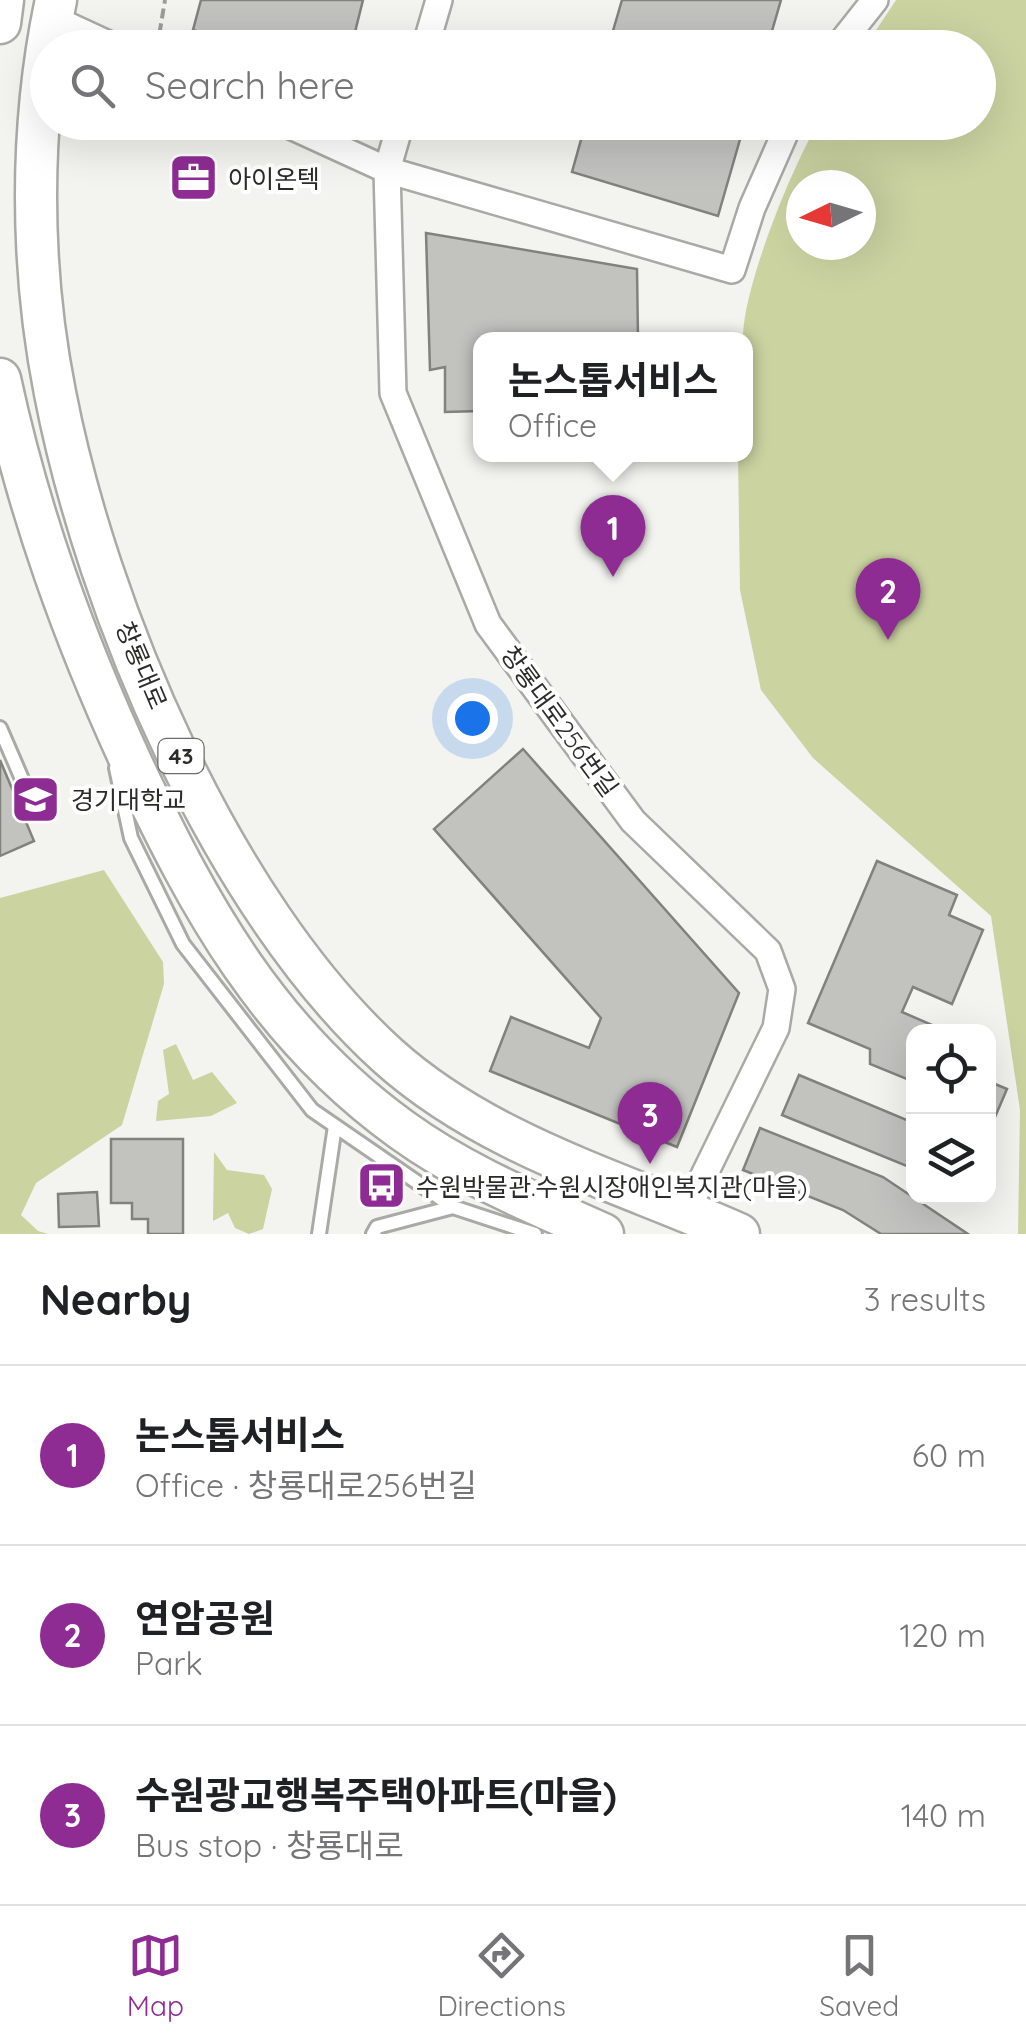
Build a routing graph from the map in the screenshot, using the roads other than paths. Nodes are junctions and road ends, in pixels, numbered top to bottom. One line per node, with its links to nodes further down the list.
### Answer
1 (3, 0): 5 (main road)
2 (439, 0): 7 (street)
3 (874, 0): 8 (street)
4 (54, 9): 6 (street)
5 (0, 23)
6 (88, 30)
7 (430, 30)
8 (851, 30)
9 (40, 140): 20 (main road, 창룡대로 / 43)
10 (321, 140): 13 (street)
11 (396, 140): 13 (street, 창룡대로256번길)
12 (782, 140): 13 (street)
13 (387, 170): 20 (street, 창룡대로256번길)
14 (0, 378): 15 (main road, 창룡대로 / 43)
15 (99, 692): 18 (lane); 24 (main road, 창룡대로 / 43)
16 (0, 728): 17 (lane)
17 (25, 786)
18 (335, 1126): 19 (lane); 21 (lane)
19 (453, 1207): 22 (lane); 23 (lane)
20 (686, 1210): 25 (main road, 창룡대로 / 43)
21 (318, 1234)
22 (372, 1234)
23 (535, 1234)
24 (603, 1234)
25 (739, 1234)

